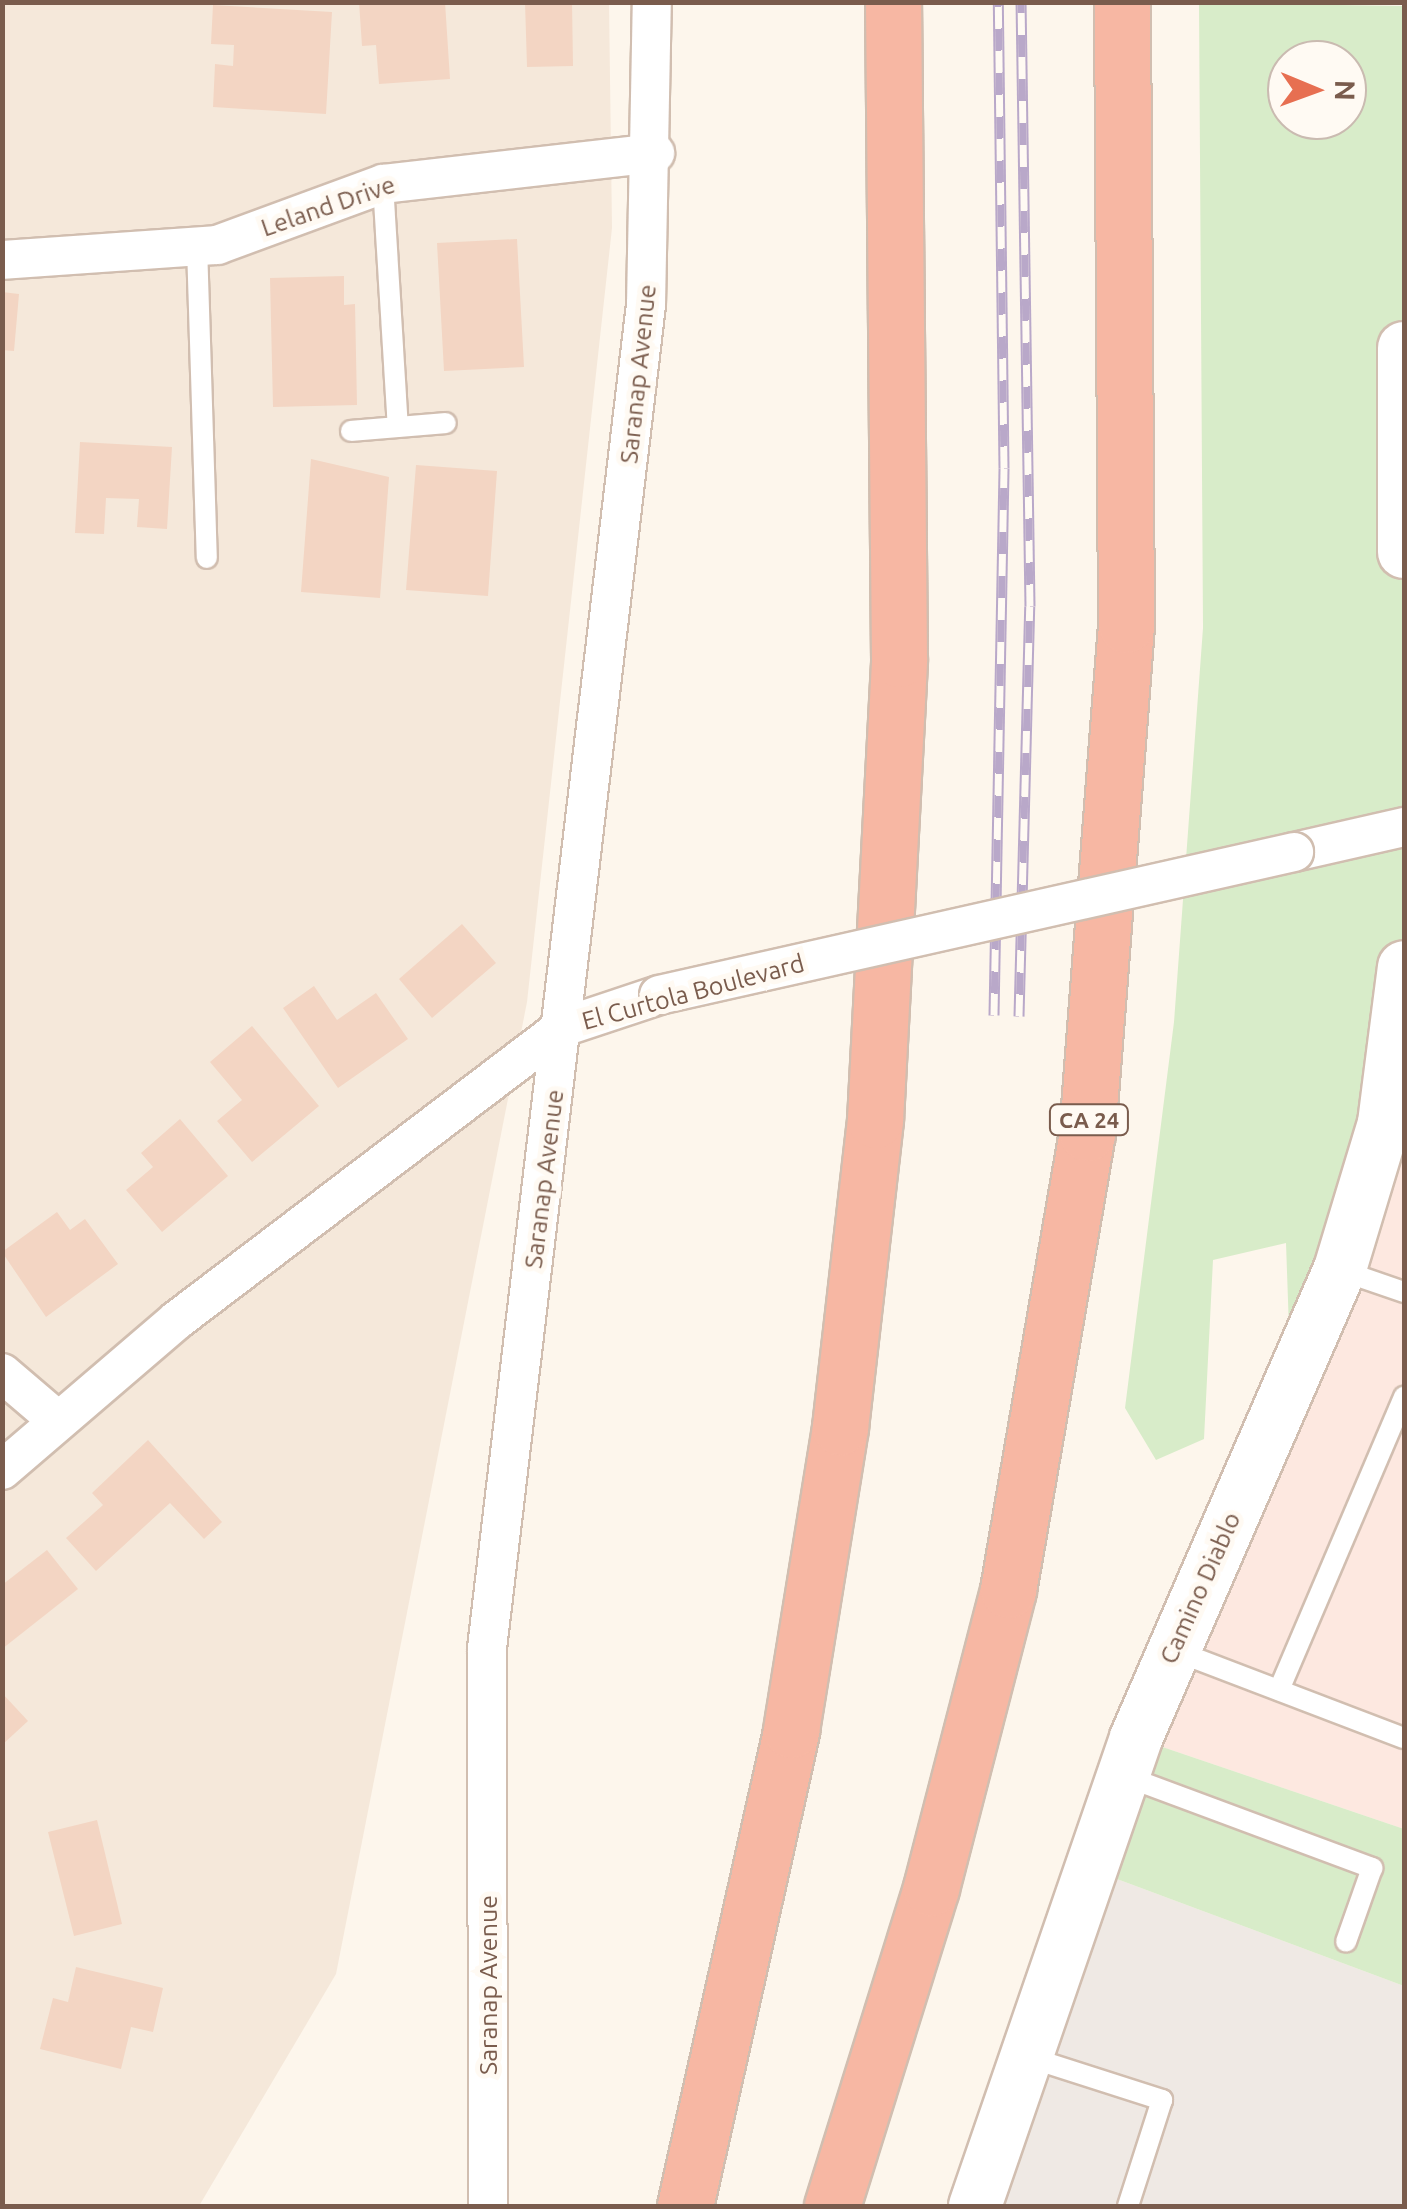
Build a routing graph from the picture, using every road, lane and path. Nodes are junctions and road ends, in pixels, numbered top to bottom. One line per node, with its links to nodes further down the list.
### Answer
1 (652, 2): 4 (street, Saranap Avenue)
2 (893, 2): 30 (highway)
3 (1122, 2): 31 (highway, CA 24)
4 (655, 154): 5 (street, Leland Drive); 16 (street, Saranap Avenue)
5 (383, 184): 6 (street, Leland Drive); 10 (lane)
6 (197, 246): 7 (street, Leland Drive); 13 (lane)
7 (2, 260)
8 (1404, 348): 12 (street)
9 (446, 424): 10 (lane)
10 (398, 427): 11 (lane)
11 (351, 431)
12 (1404, 552)
13 (207, 558)
14 (1404, 827): 16 (street, El Curtola Boulevard, bridge)
15 (1404, 966): 17 (street, Camino Diablo)
16 (563, 1027): 21 (street, El Curtola Boulevard); 29 (street, Saranap Avenue)
17 (1340, 1270): 18 (lane); 23 (street, Camino Diablo)
18 (1404, 1292)
19 (2, 1373): 21 (street)
20 (1404, 1397): 24 (lane)
21 (57, 1420): 22 (street, El Curtola Boulevard)
22 (2, 1470)
23 (1171, 1649): 24 (lane); 26 (street, Camino Diablo)
24 (1279, 1690): 25 (lane)
25 (1404, 1738)
26 (1123, 1775): 27 (lane); 28 (street, Camino Diablo)
27 (1346, 1942)
28 (1026, 2057): 32 (street, Camino Diablo); 33 (lane)
29 (488, 2206)
30 (684, 2206)
31 (832, 2206)
32 (975, 2206)
33 (1128, 2206)

